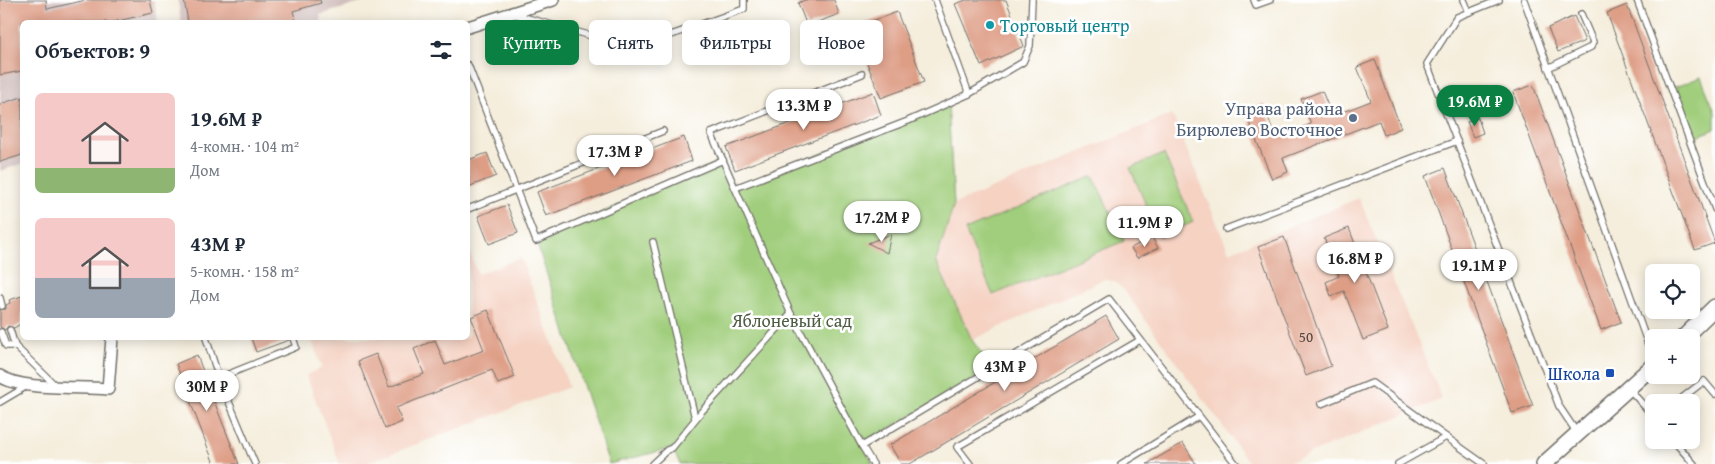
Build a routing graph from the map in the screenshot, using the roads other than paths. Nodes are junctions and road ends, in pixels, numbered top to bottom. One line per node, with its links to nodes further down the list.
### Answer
1 (553, 0): 12 (street)
2 (744, 0): 12 (lane)
3 (935, 0): 18 (lane)
4 (1032, 0): 18 (lane)
5 (1254, 0): 6 (lane)
6 (1270, 0)
7 (1464, 0): 11 (lane)
8 (1499, 0): 11 (lane)
9 (1524, 0): 15 (lane)
10 (1637, 0): 25 (lane)
11 (1469, 12): 20 (lane)
12 (511, 14): 14 (street)
13 (1582, 14): 15 (lane)
14 (470, 27)
15 (1548, 68): 35 (lane)
16 (470, 70): 23 (lane)
17 (862, 74): 21 (lane)
18 (969, 94): 22 (lane)
19 (663, 131): 23 (lane)
20 (1457, 142): 26 (lane); 54 (lane)
21 (723, 160): 22 (lane); 23 (lane)
22 (734, 188): 31 (lane)
23 (516, 190): 24 (lane)
24 (470, 207)
25 (1715, 209)
26 (1226, 229)
27 (653, 242): 53 (lane)
28 (0, 298): 29 (lane)
29 (2, 306)
30 (1715, 307): 32 (street)
31 (791, 314): 53 (lane); 56 (lane)
32 (1692, 329)
33 (10, 330): 40 (lane)
34 (2, 332): 40 (lane)
35 (1645, 338)
36 (112, 340): 44 (street)
37 (207, 340): 43 (lane)
38 (294, 340): 43 (lane)
39 (1140, 340): 52 (lane); 56 (lane); 62 (lane)
40 (15, 346): 44 (lane)
41 (1645, 372): 46 (street)
42 (0, 376): 45 (street)
43 (220, 378): 59 (lane)
44 (55, 385): 45 (street)
45 (27, 386): 49 (lane)
46 (1628, 388): 51 (lane); 54 (street)
47 (1687, 394): 48 (lane)
48 (1715, 394)
49 (0, 402)
50 (1320, 404): 55 (lane)
51 (1645, 407)
52 (1198, 417): 63 (lane); 64 (lane)
53 (696, 418): 60 (lane)
54 (1577, 433): 68 (street)
55 (1446, 437): 58 (lane); 65 (lane)
56 (862, 446): 61 (lane)
57 (1681, 449): 69 (lane)
58 (1476, 459): 66 (lane); 67 (lane)
59 (255, 464)
60 (652, 464)
61 (874, 464)
62 (970, 464)
63 (1121, 464)
64 (1236, 464)
65 (1398, 464)
66 (1470, 464)
67 (1484, 464)
68 (1544, 464)
69 (1694, 464)

